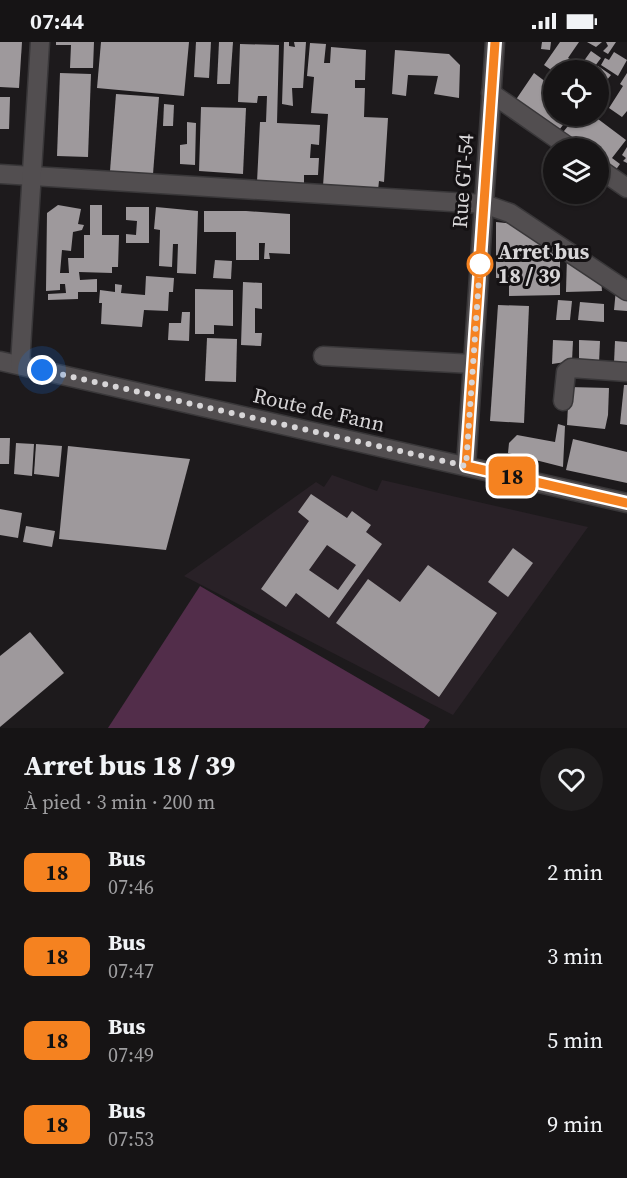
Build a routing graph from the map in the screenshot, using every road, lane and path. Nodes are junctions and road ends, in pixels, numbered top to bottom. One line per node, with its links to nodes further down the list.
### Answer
1 (40, 42): 6 (street)
2 (495, 42): 3 (street, Rue GT-54)
3 (491, 93): 4 (street); 9 (street, Rue GT-54)
4 (556, 138)
5 (0, 174): 6 (street)
6 (32, 176): 9 (street); 14 (street)
7 (609, 176): 8 (street)
8 (627, 188)
9 (484, 204): 10 (street); 13 (street, Rue GT-54)
10 (627, 291)
11 (323, 356): 13 (street)
12 (0, 361): 14 (street, Route de Fann)
13 (473, 364): 17 (street, Rue GT-54)
14 (20, 365): 17 (street, Route de Fann)
15 (627, 372): 16 (street)
16 (563, 401)
17 (466, 466): 18 (street, Route de Fann)
18 (627, 502)

